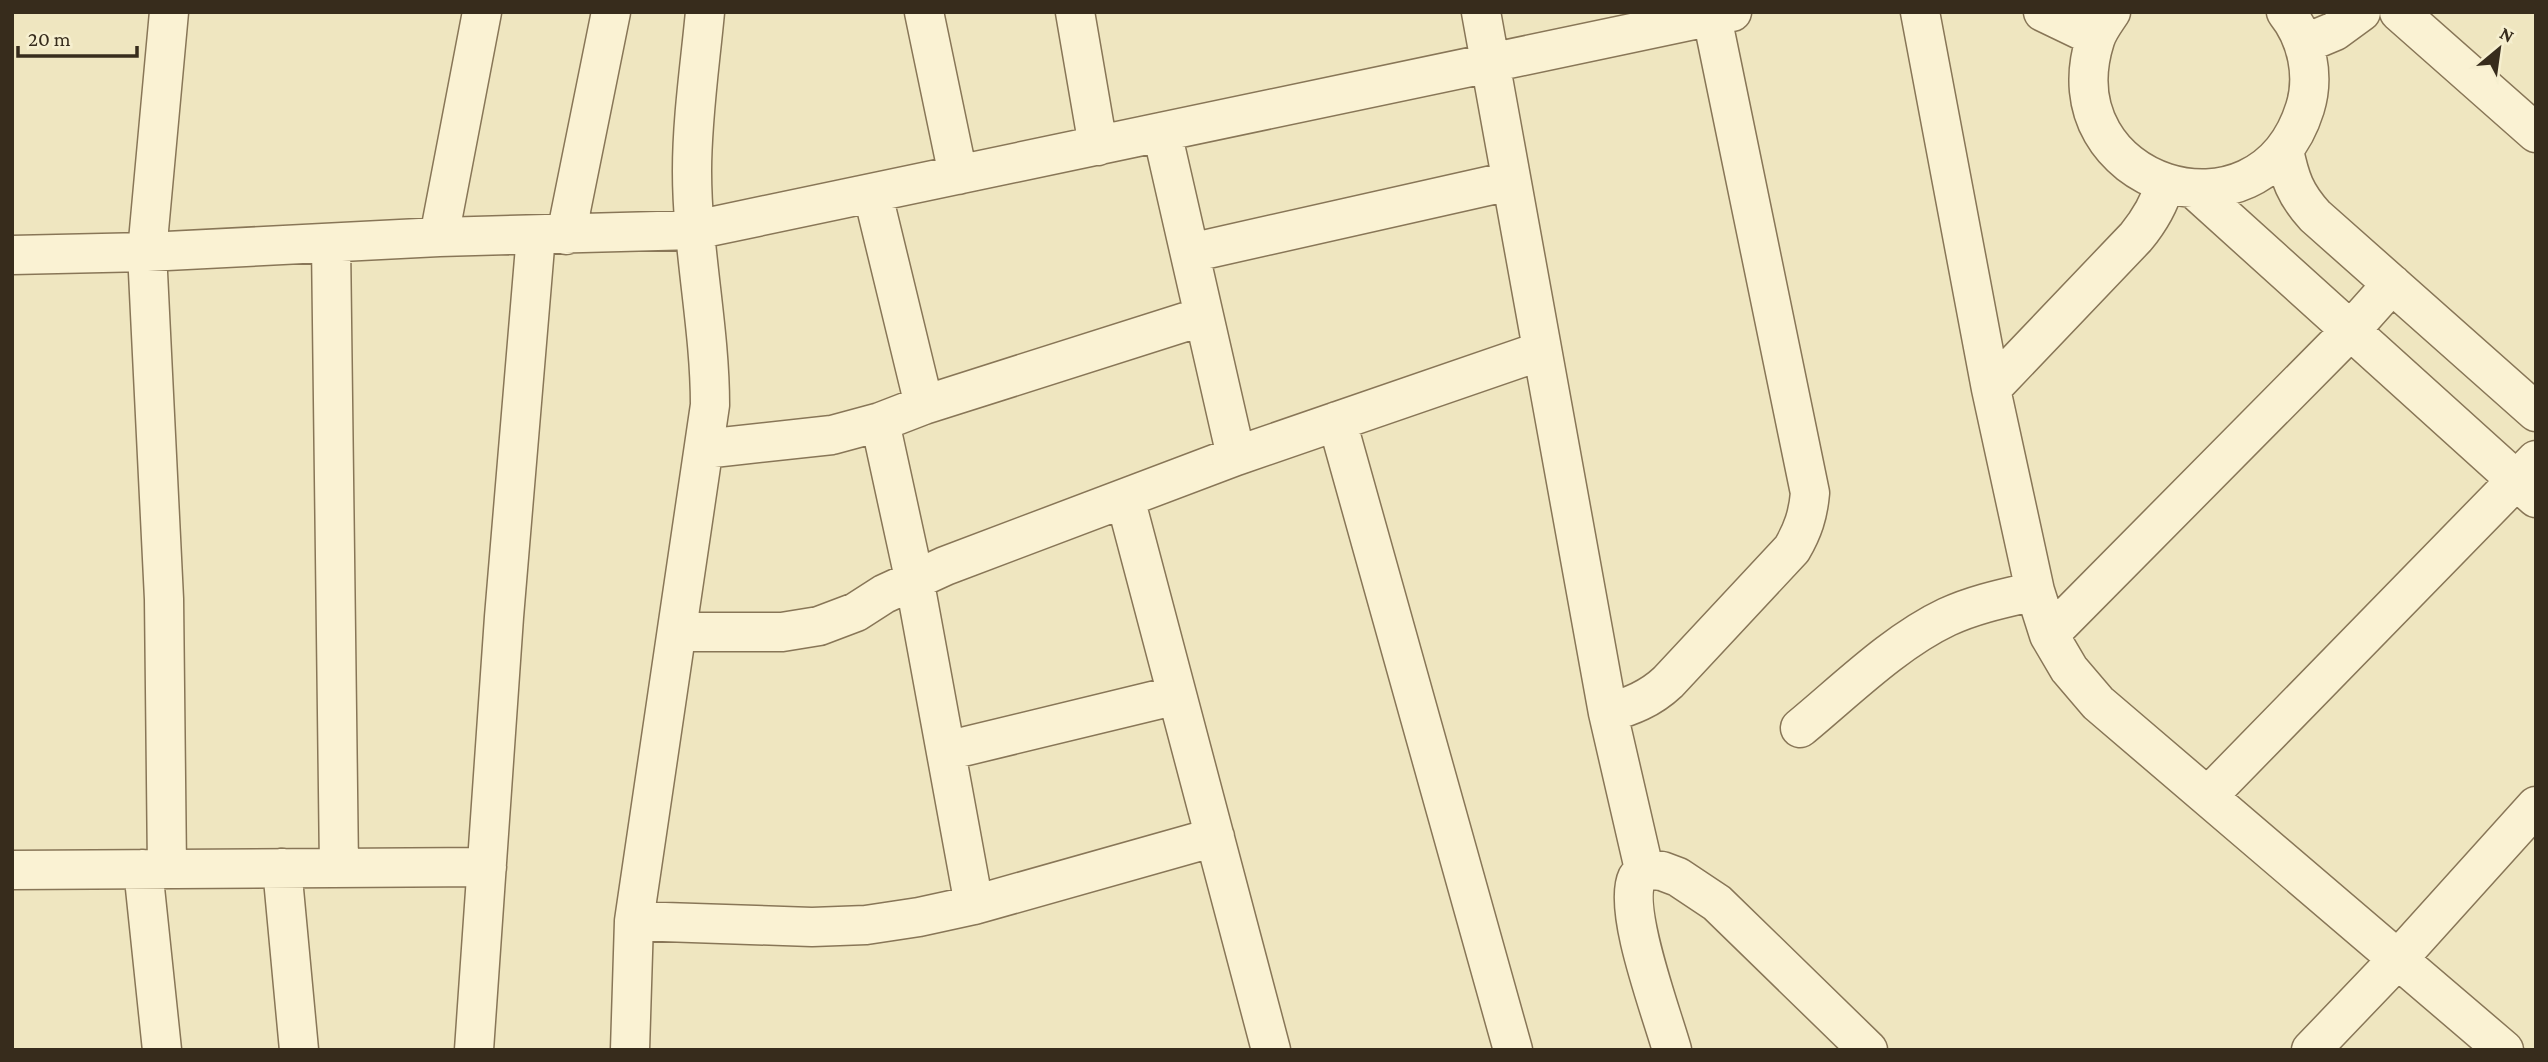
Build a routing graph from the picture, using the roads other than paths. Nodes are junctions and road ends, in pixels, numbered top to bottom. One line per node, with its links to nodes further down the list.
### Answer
1 (169, 12): 28 (street)
2 (482, 12): 26 (street)
3 (611, 12): 25 (street)
4 (705, 12): 24 (street)
5 (925, 12): 20 (street)
6 (1075, 12): 18 (street)
7 (1481, 12): 15 (street)
8 (1920, 12): 35 (street)
9 (2043, 12): 13 (street)
10 (2361, 12): 14 (street)
11 (2399, 12): 17 (street)
12 (1718, 14): 15 (street); 49 (street)
13 (2103, 25): 22 (street)
14 (2295, 28): 19 (street)
15 (1489, 64): 16 (street); 21 (street)
16 (1163, 132): 18 (street); 29 (street)
17 (2536, 133)
18 (1098, 146): 20 (street)
19 (2284, 150): 22 (street); 31 (street)
20 (958, 175): 23 (street)
21 (1510, 181): 29 (street); 34 (street)
22 (2179, 187): 33 (street); 35 (street)
23 (873, 195): 24 (street); 36 (street)
24 (695, 230): 25 (street); 40 (street)
25 (551, 235): 26 (street); 55 (street)
26 (439, 237): 27 (street)
27 (331, 243): 28 (street); 57 (street)
28 (147, 252): 30 (street); 58 (street)
29 (1190, 253): 32 (street)
30 (12, 255)
31 (2392, 284): 33 (street); 37 (street)
32 (1204, 316): 36 (street); 41 (street)
33 (2350, 331): 42 (street); 47 (street)
34 (1541, 351): 38 (street); 49 (street)
35 (1991, 389): 45 (street)
36 (925, 405): 39 (street)
37 (2536, 412)
38 (1336, 421): 41 (street); 69 (street)
39 (880, 422): 40 (street); 44 (street)
40 (704, 449): 46 (street)
41 (1236, 456): 43 (street)
42 (2529, 479): 52 (street)
43 (1125, 498): 44 (street); 48 (street)
44 (914, 578): 46 (street); 51 (street)
45 (2035, 591): 47 (street); 50 (street)
46 (678, 632): 62 (street)
47 (2049, 635): 52 (street)
48 (1177, 695): 51 (street); 54 (street)
49 (1608, 713): 59 (street)
50 (1800, 728)
51 (946, 751): 61 (street)
52 (2208, 796): 63 (street)
53 (2536, 806): 63 (street)
54 (1215, 838): 61 (street); 68 (street)
55 (487, 867): 57 (street); 66 (street)
56 (282, 868): 57 (street); 58 (street); 65 (street)
57 (339, 868)
58 (155, 869): 60 (street); 64 (street)
59 (1644, 869): 70 (street); 71 (street)
60 (12, 870)
61 (974, 905): 62 (street)
62 (634, 921): 67 (street)
63 (2398, 959): 72 (street); 73 (street)
64 (162, 1050)
65 (299, 1050)
66 (474, 1050)
67 (630, 1050)
68 (1271, 1050)
69 (1513, 1050)
70 (1672, 1050)
71 (1868, 1050)
72 (2311, 1050)
73 (2504, 1050)

